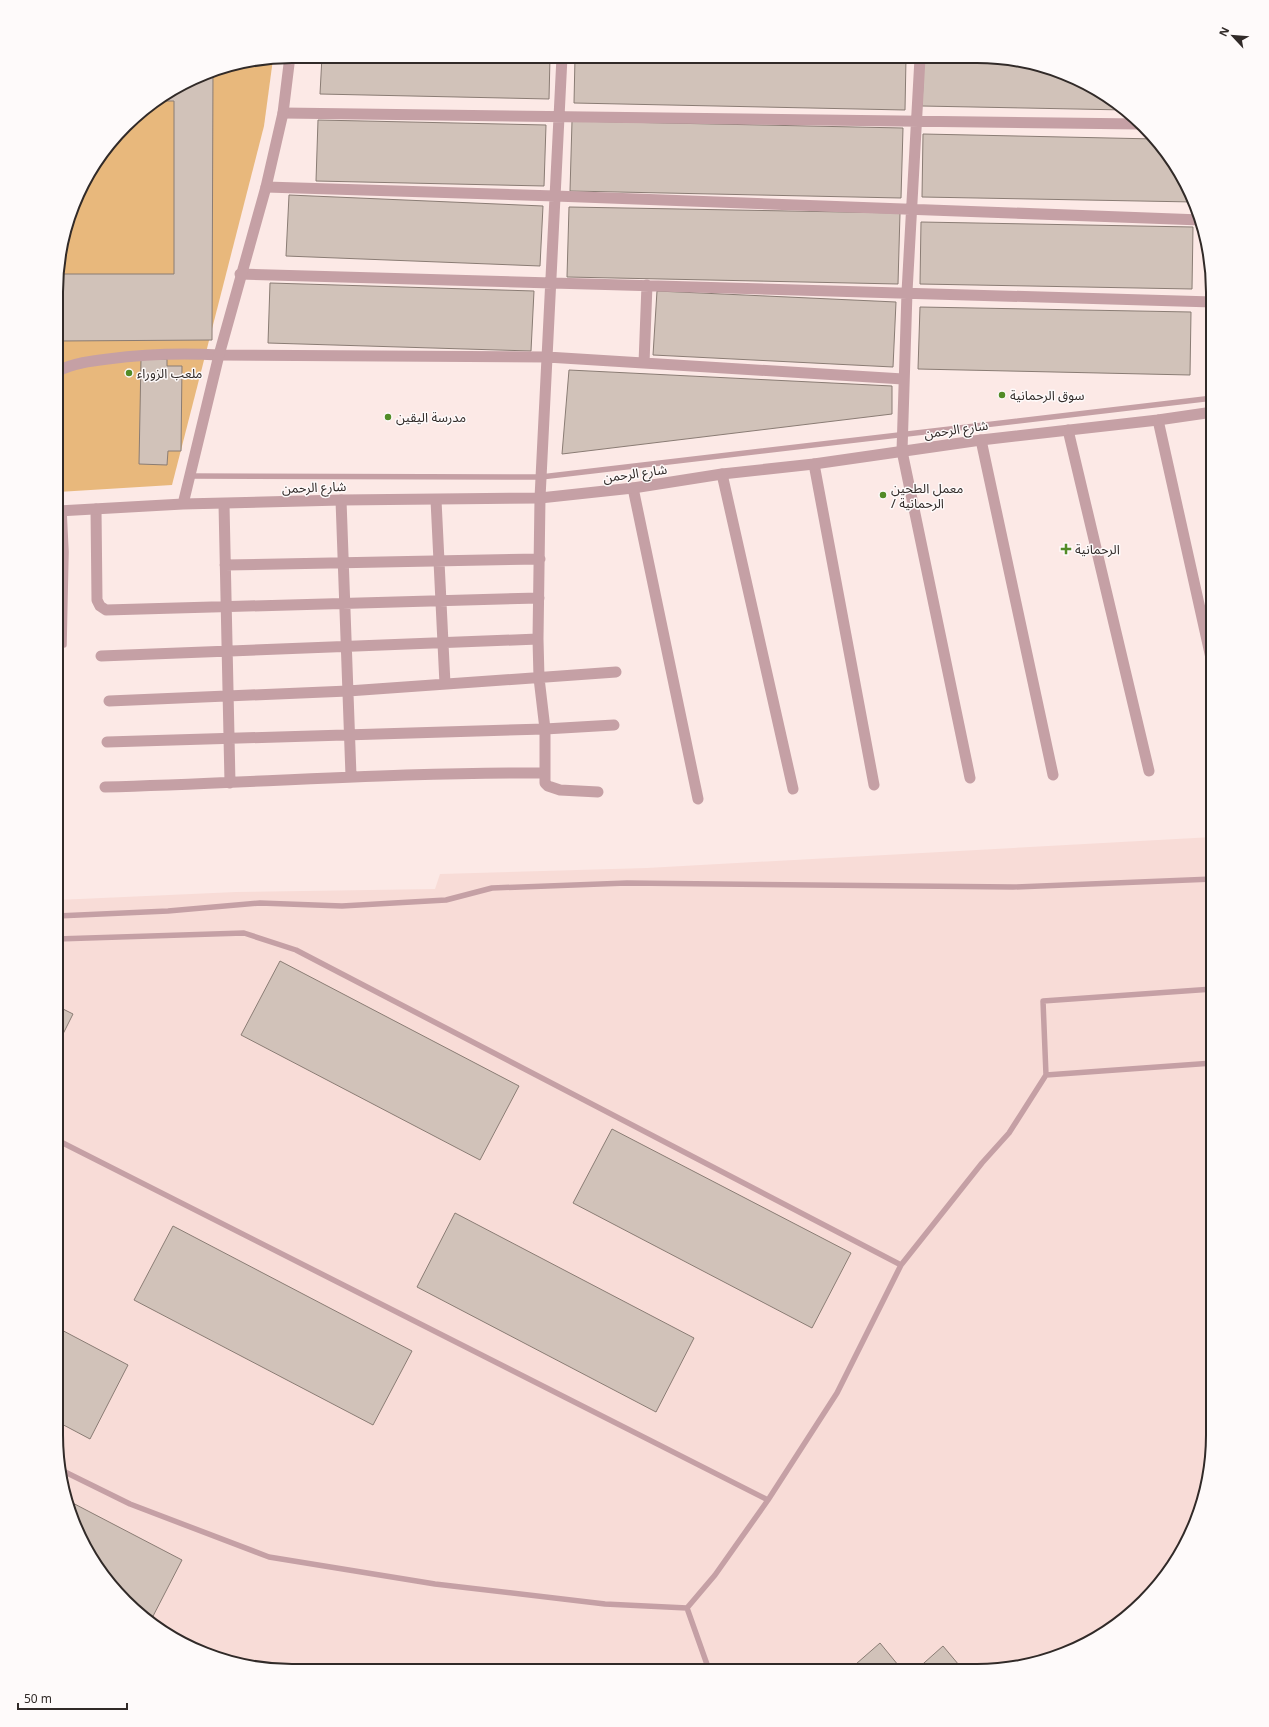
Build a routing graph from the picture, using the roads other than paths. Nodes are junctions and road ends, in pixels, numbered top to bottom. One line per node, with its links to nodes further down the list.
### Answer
1 (289, 63): 4 (street)
2 (562, 63): 5 (street)
3 (920, 63): 6 (street)
4 (283, 113): 5 (street); 8 (street)
5 (559, 116): 6 (street); 9 (street)
6 (917, 121): 7 (street); 10 (street)
7 (1132, 124)
8 (266, 187): 9 (street); 12 (street)
9 (555, 196): 10 (street); 13 (street)
10 (911, 210): 11 (street); 15 (street)
11 (1195, 220)
12 (240, 274): 13 (street); 17 (street)
13 (551, 283): 14 (street); 18 (street)
14 (647, 285): 15 (street); 19 (street)
15 (907, 292): 16 (street); 21 (street)
16 (1206, 302)
17 (219, 355): 18 (street); 20 (street); 31 (street)
18 (547, 357): 19 (street); 32 (street)
19 (644, 363): 21 (street)
20 (63, 369)
21 (903, 379): 26 (street)
22 (1206, 399): 26 (lane)
23 (1206, 413): 24 (street, شارع الرحمن)
24 (1158, 420): 25 (street, شارع الرحمن); 50 (street)
25 (1068, 430): 27 (street, شارع الرحمن); 68 (street)
26 (902, 434): 28 (street); 32 (lane)
27 (981, 440): 28 (street, شارع الرحمن); 70 (street)
28 (902, 451): 29 (street, شارع الرحمن); 72 (street)
29 (814, 464): 30 (street, شارع الرحمن); 74 (street)
30 (722, 474): 33 (street, شارع الرحمن); 76 (street)
31 (190, 476): 32 (lane); 37 (street)
32 (541, 477): 34 (street)
33 (634, 488): 34 (street, شارع الرحمن); 78 (street)
34 (540, 498): 36 (street, شارع الرحمن); 42 (street)
35 (341, 500): 36 (street, شارع الرحمن); 38 (street, شارع الرحمن); 44 (street)
36 (436, 500): 43 (street)
37 (182, 504): 38 (street, شارع الرحمن); 39 (street, شارع الرحمن)
38 (224, 504): 45 (street)
39 (96, 509): 40 (street, شارع الرحمن); 49 (street)
40 (63, 511)
41 (63, 527): 53 (lane)
42 (540, 559): 43 (street); 46 (street)
43 (439, 561): 44 (street); 47 (street)
44 (343, 563): 45 (street); 48 (street)
45 (225, 565): 49 (street)
46 (539, 598): 47 (street); 51 (street)
47 (442, 601): 48 (street); 52 (street)
48 (345, 604): 49 (street); 54 (street)
49 (226, 608): 55 (street)
50 (1206, 636)
51 (538, 639): 52 (street); 58 (street)
52 (444, 643): 54 (street); 59 (street)
53 (64, 645)
54 (346, 647): 55 (street); 60 (street)
55 (227, 652): 56 (street); 61 (street)
56 (101, 656)
57 (616, 672): 58 (street)
58 (540, 678): 59 (street); 64 (street)
59 (445, 684): 60 (street)
60 (348, 690): 61 (street); 65 (street)
61 (228, 696): 62 (street); 66 (street)
62 (109, 701)
63 (614, 725): 64 (street)
64 (545, 729): 65 (street); 69 (street)
65 (350, 734): 66 (street); 71 (street)
66 (229, 738): 67 (street); 73 (street)
67 (107, 742)
68 (1149, 771)
69 (545, 773): 71 (street); 77 (street)
70 (1053, 775)
71 (351, 776): 73 (street)
72 (970, 778)
73 (230, 783): 75 (street)
74 (874, 785)
75 (105, 787)
76 (793, 789)
77 (598, 792)
78 (698, 799)
79 (1206, 880): 80 (lane)
80 (63, 916)
81 (63, 939): 86 (lane)
82 (1206, 989): 84 (lane)
83 (1206, 1064): 84 (lane)
84 (1046, 1075): 86 (lane)
85 (63, 1144): 88 (lane)
86 (901, 1265): 88 (lane)
87 (66, 1473): 89 (lane)
88 (768, 1500): 89 (lane)
89 (687, 1608): 90 (lane)
90 (706, 1664)

